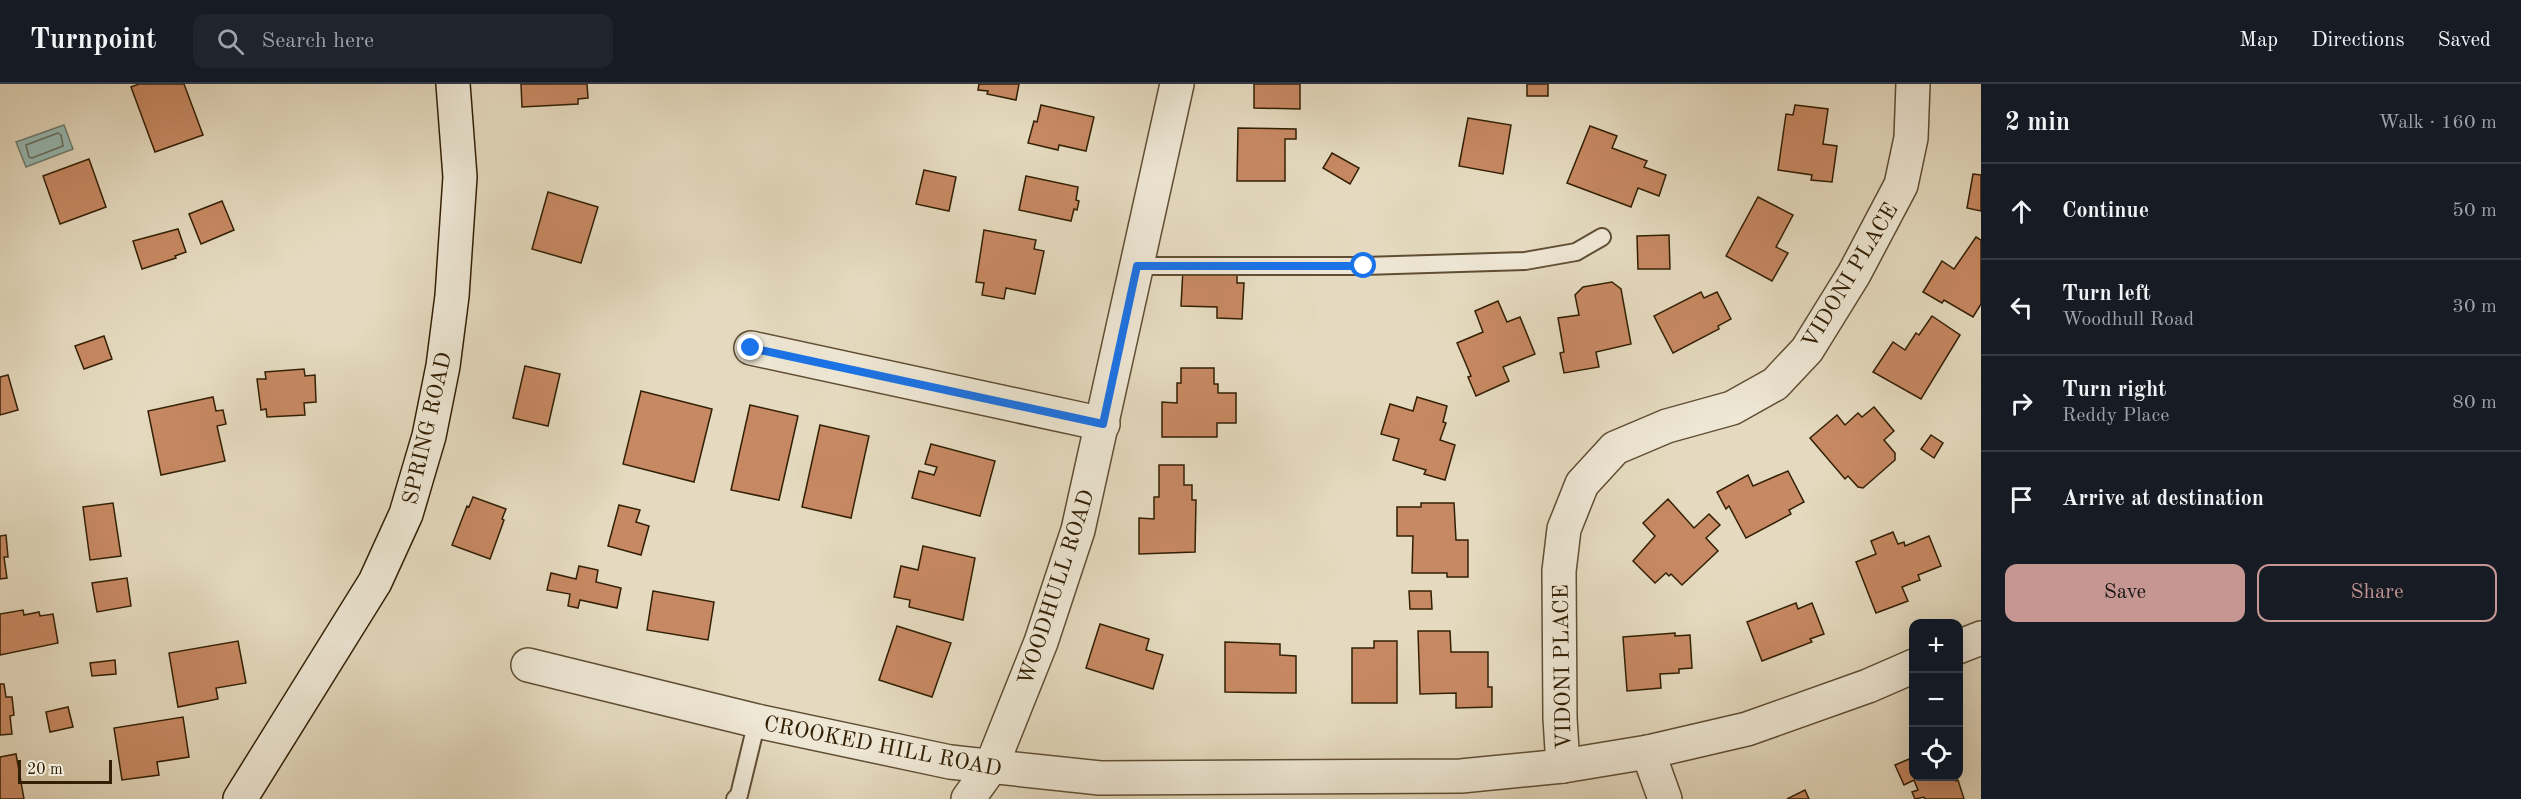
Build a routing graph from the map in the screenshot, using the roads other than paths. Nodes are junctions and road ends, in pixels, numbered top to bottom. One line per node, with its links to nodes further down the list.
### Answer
1 (453, 84): 17 (street, SPRING ROAD)
2 (1913, 84): 14 (street, VIDONI PLACE)
3 (1174, 85): 5 (street, WOODHULL ROAD)
4 (1602, 237): 5 (lane)
5 (1137, 266): 7 (street, WOODHULL ROAD)
6 (751, 348): 7 (street)
7 (1103, 424): 15 (street, WOODHULL ROAD)
8 (1981, 638): 9 (street)
9 (1963, 645)
10 (528, 665): 12 (street, CROOKED HILL ROAD)
11 (1909, 668): 13 (street, CROOKED HILL ROAD)
12 (757, 721): 15 (street, CROOKED HILL ROAD); 16 (lane)
13 (1648, 752): 14 (street, CROOKED HILL ROAD); 19 (street)
14 (1563, 766): 15 (street, CROOKED HILL ROAD)
15 (991, 767): 18 (street, WOODHULL ROAD)
16 (742, 798)
17 (240, 799)
18 (968, 799)
19 (1665, 799)

